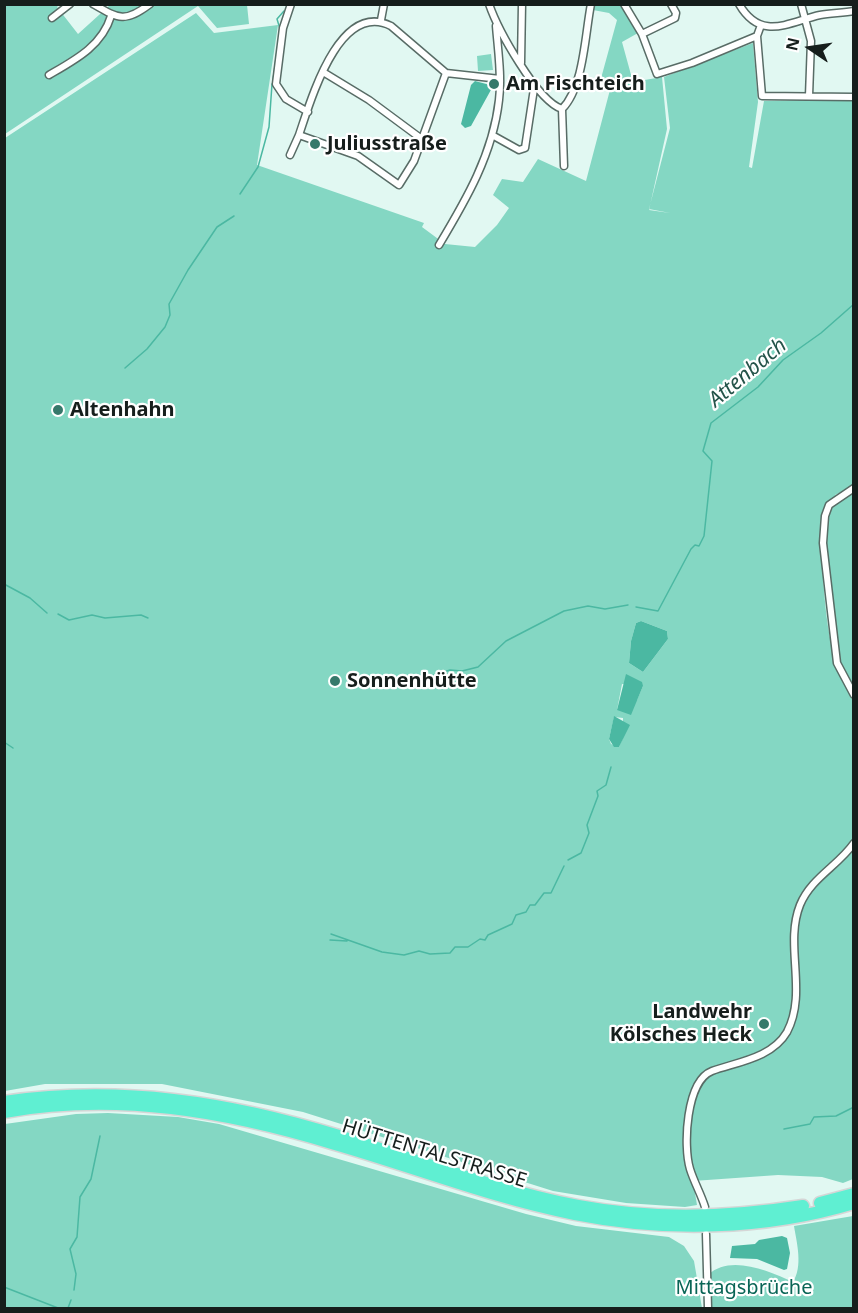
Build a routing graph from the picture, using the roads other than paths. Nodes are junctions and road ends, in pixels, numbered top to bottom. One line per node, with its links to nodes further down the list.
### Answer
1 (70, 4): 15 (street)
2 (93, 4): 14 (street)
3 (150, 4): 14 (street)
4 (291, 4): 31 (street)
5 (384, 4): 17 (street)
6 (489, 4): 18 (street)
7 (522, 4): 22 (street)
8 (591, 4): 30 (street)
9 (624, 4): 20 (street)
10 (671, 4): 20 (street)
11 (740, 4): 19 (street)
12 (801, 4): 16 (street)
13 (854, 11): 16 (street)
14 (111, 15): 25 (street)
15 (52, 18)
16 (807, 19): 19 (street); 28 (street)
17 (381, 20): 23 (street); 24 (street)
18 (496, 23): 22 (street); 26 (street)
19 (761, 25): 21 (street)
20 (642, 34): 21 (street)
21 (757, 36): 28 (street)
22 (520, 63): 27 (street)
23 (323, 72): 31 (street); 34 (street)
24 (446, 73): 26 (street); 34 (street)
25 (49, 75)
26 (500, 79): 33 (street)
27 (535, 82): 30 (street); 33 (street)
28 (809, 96): 29 (street)
29 (854, 97)
30 (562, 109): 36 (street)
31 (308, 112): 32 (street)
32 (299, 135): 34 (street); 35 (street)
33 (492, 135): 37 (street)
34 (423, 140)
35 (290, 155)
36 (564, 166)
37 (439, 245)
38 (854, 489): 39 (street)
39 (854, 695)
40 (854, 843): 45 (street)
41 (4, 1102): 46 (highway, HÜTTENTALSTRASSE)
42 (4, 1112): 46 (highway, HÜTTENTALSTRASSE)
43 (854, 1194): 46 (highway, HÜTTENTALSTRASSE)
44 (854, 1203): 46 (highway, HÜTTENTALSTRASSE)
45 (705, 1207)
46 (814, 1209)
47 (706, 1234): 48 (street)
48 (708, 1308)

